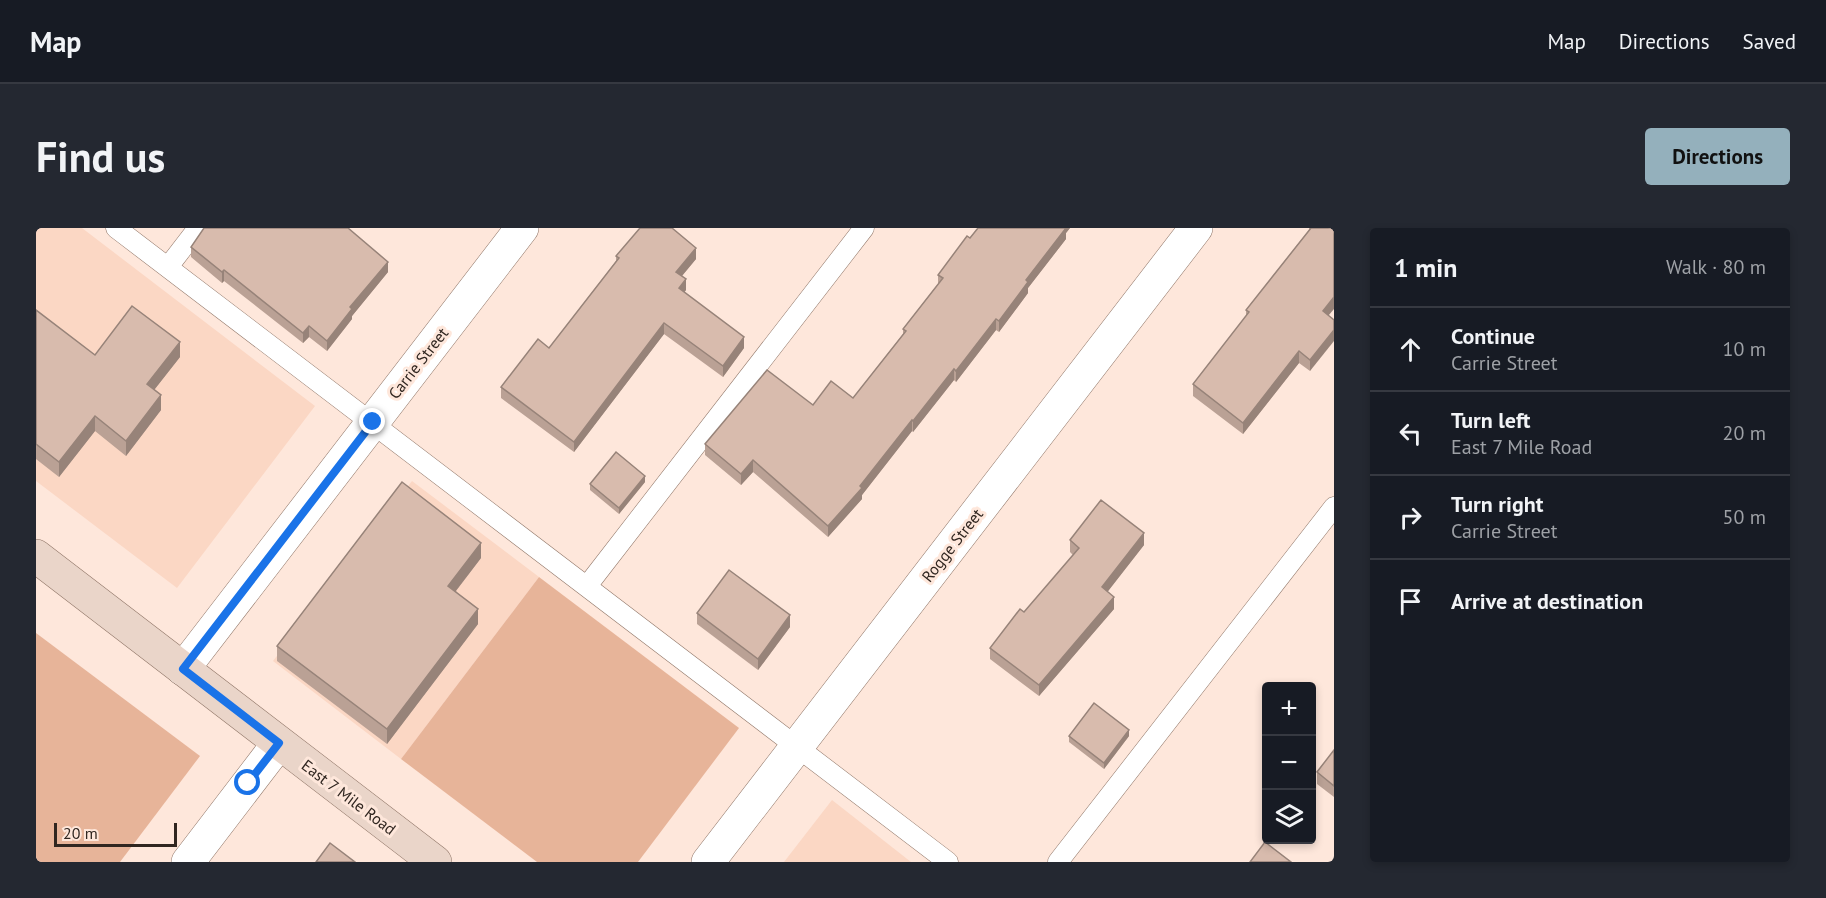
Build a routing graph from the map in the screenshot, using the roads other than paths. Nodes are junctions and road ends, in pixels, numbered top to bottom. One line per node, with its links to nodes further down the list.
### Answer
1 (116, 228): 6 (lane)
2 (198, 228): 6 (lane)
3 (522, 228): 7 (street, Carrie Street)
4 (864, 228): 10 (lane)
5 (1196, 228): 13 (street, Rogge Street)
6 (168, 267): 7 (lane)
7 (373, 422): 10 (lane); 11 (street, Carrie Street)
8 (1334, 507): 18 (lane)
9 (36, 556): 11 (street, East 7 Mile Road)
10 (587, 586): 13 (lane)
11 (183, 669): 12 (street, East 7 Mile Road)
12 (279, 743): 14 (street); 15 (street, East 7 Mile Road)
13 (797, 747): 16 (street, Rogge Street); 17 (lane)
14 (188, 862)
15 (435, 862)
16 (708, 862)
17 (948, 862)
18 (1058, 862)

